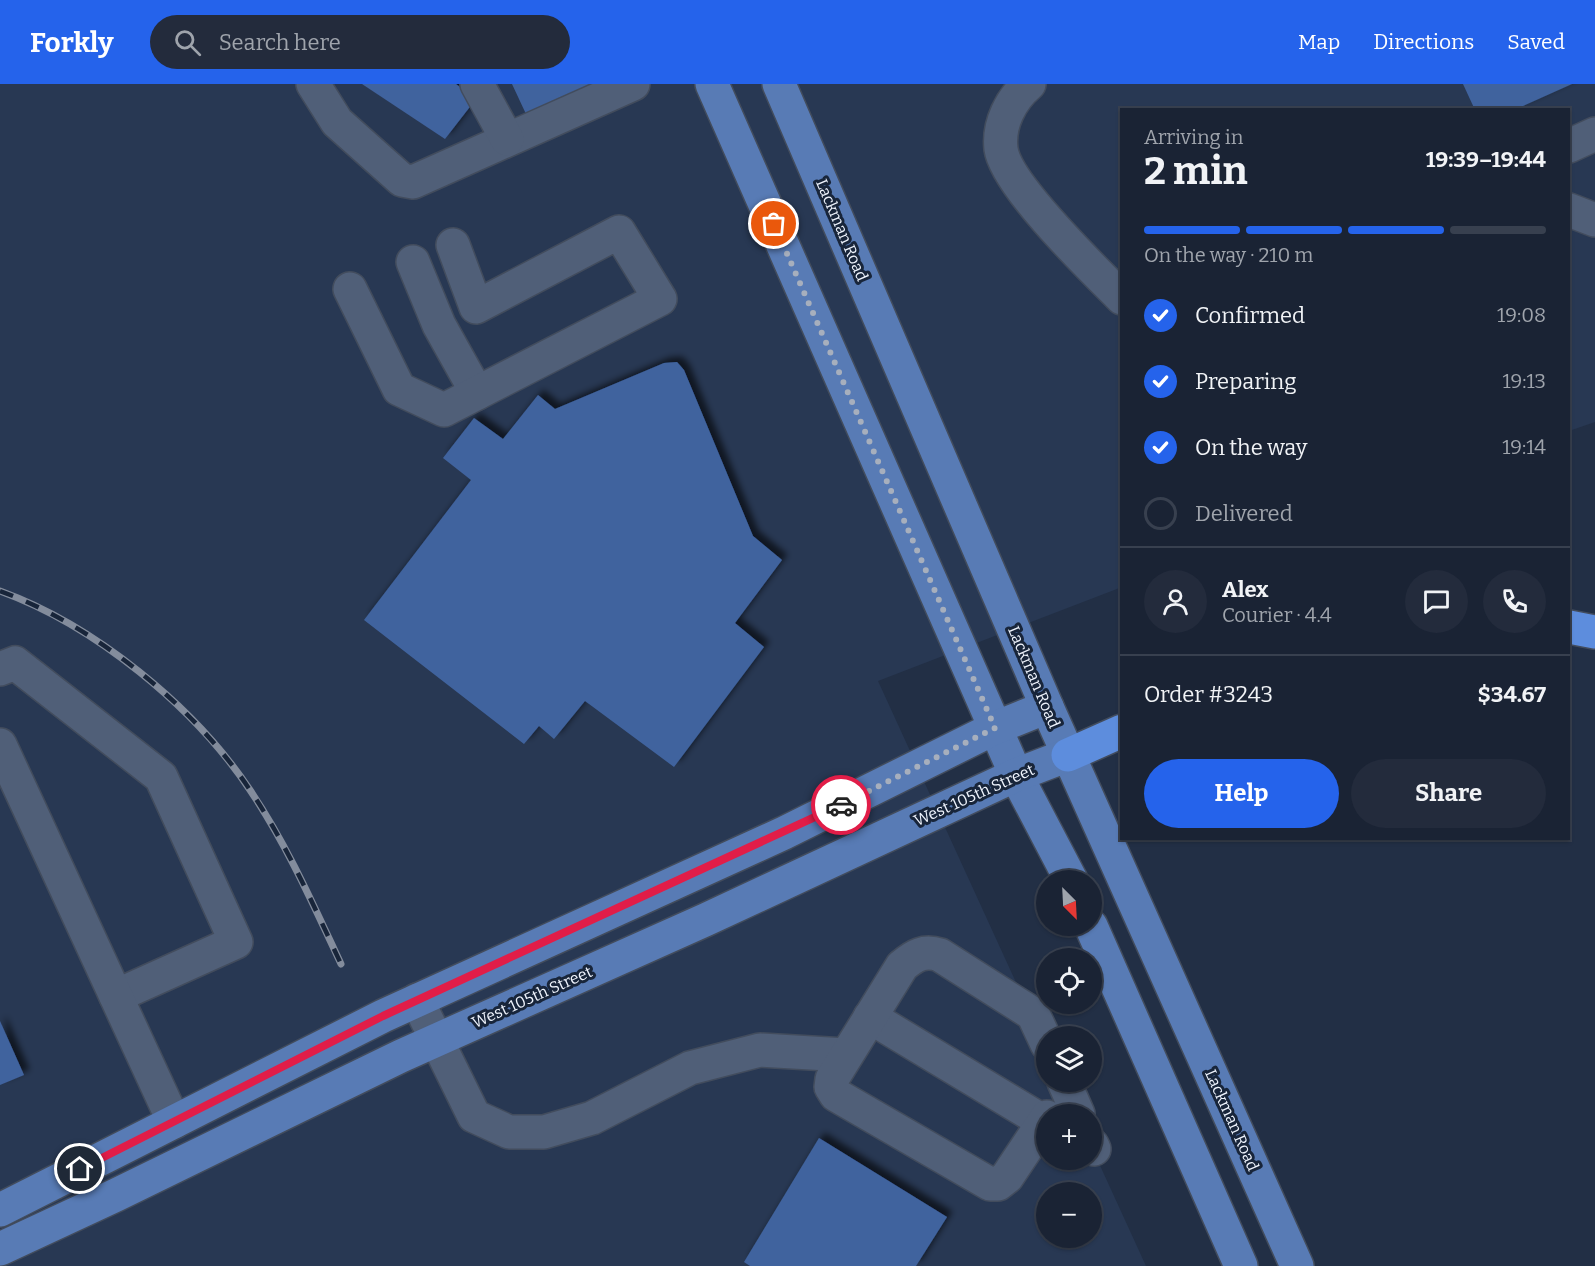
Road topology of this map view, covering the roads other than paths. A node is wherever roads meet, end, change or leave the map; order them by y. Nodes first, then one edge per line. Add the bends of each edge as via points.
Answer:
1 (313, 84) edge
2 (477, 84) edge
3 (633, 84) edge
4 (712, 84) edge
5 (779, 84) edge
6 (1029, 84) edge
7 (1595, 134) edge
8 (507, 139) junction
9 (1570, 146) edge
10 (1570, 210) edge
11 (1595, 220) edge
12 (453, 245) dead end
13 (413, 262) dead end
14 (350, 289) dead end
15 (1120, 296) edge
16 (476, 307) junction
17 (439, 325) junction
18 (477, 393) junction
19 (1570, 627) edge
20 (1595, 632) edge
21 (0, 669) edge
22 (1047, 707) junction
23 (995, 728) junction
24 (1120, 732) edge
25 (0, 745) edge
26 (1068, 754) junction
27 (1016, 775) junction
28 (1066, 870) edge
29 (1095, 936) edge
30 (116, 996) junction
31 (417, 1000) junction
32 (870, 1017) junction
33 (1039, 1026) edge
34 (437, 1040) junction
35 (846, 1055) junction
36 (1054, 1104) edge
37 (174, 1122) junction
38 (1036, 1137) edge
39 (0, 1210) edge
40 (0, 1249) edge
41 (1241, 1266) edge
42 (1296, 1266) edge

1 - 8 lane via 337,122 402,180 413,182
2 - 8 lane
3 - 8 lane
4 - 23 main road
5 - 22 main road, Lackman Road
6 - 15 lane via 1016,94 1003,124 1001,150 1016,182
7 - 9 lane
10 - 11 lane
12 - 16 lane
13 - 17 lane
14 - 18 lane via 399,389 444,410
16 - 17 lane
16 - 18 lane via 619,232 660,299
17 - 18 lane
19 - 20 highway
21 - 30 lane via 15,663 160,777 236,942
22 - 23 main road
22 - 26 main road, Lackman Road
23 - 27 main road
23 - 31 main road via 784,833
24 - 26 highway
25 - 30 lane
26 - 27 main road, West 105th Street
26 - 42 main road, Lackman Road
27 - 28 main road
27 - 34 main road, West 105th Street
29 - 41 main road
30 - 37 lane
31 - 34 lane
31 - 37 main road
32 - 33 lane via 902,966 929,951 1033,1014
32 - 35 lane
32 - 36 lane
34 - 35 lane via 474,1116 509,1132 544,1132 592,1118 690,1068 760,1050
34 - 40 main road, West 105th Street
35 - 38 lane via 832,1079 836,1095 990,1184 998,1184 1007,1177
37 - 39 main road

